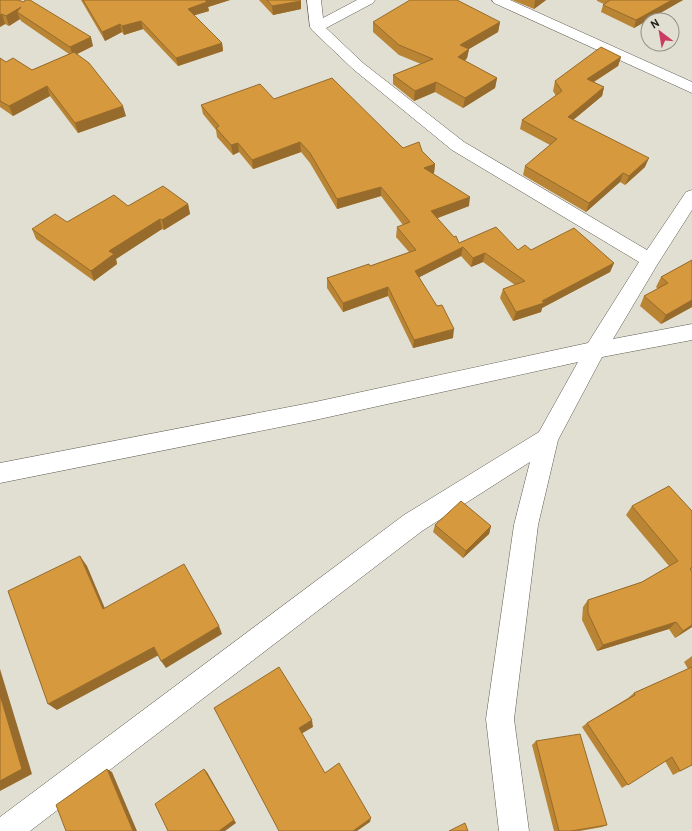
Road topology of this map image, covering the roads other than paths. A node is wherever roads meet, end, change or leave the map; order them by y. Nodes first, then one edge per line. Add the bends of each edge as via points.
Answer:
1 (314, 0) edge
2 (368, 0) edge
3 (499, 0) edge
4 (317, 27) junction
5 (692, 88) edge
6 (692, 196) edge
7 (650, 260) junction
8 (692, 332) edge
9 (595, 350) junction
10 (547, 439) junction
11 (0, 473) edge
12 (6, 831) edge
13 (514, 831) edge

1 - 4 street
2 - 4 street
3 - 5 street
4 - 7 street via 358,66 458,146
6 - 7 street
7 - 9 street
8 - 9 street
9 - 10 street
9 - 11 street via 308,413
10 - 12 street via 413,523
10 - 13 street via 526,525 500,719

